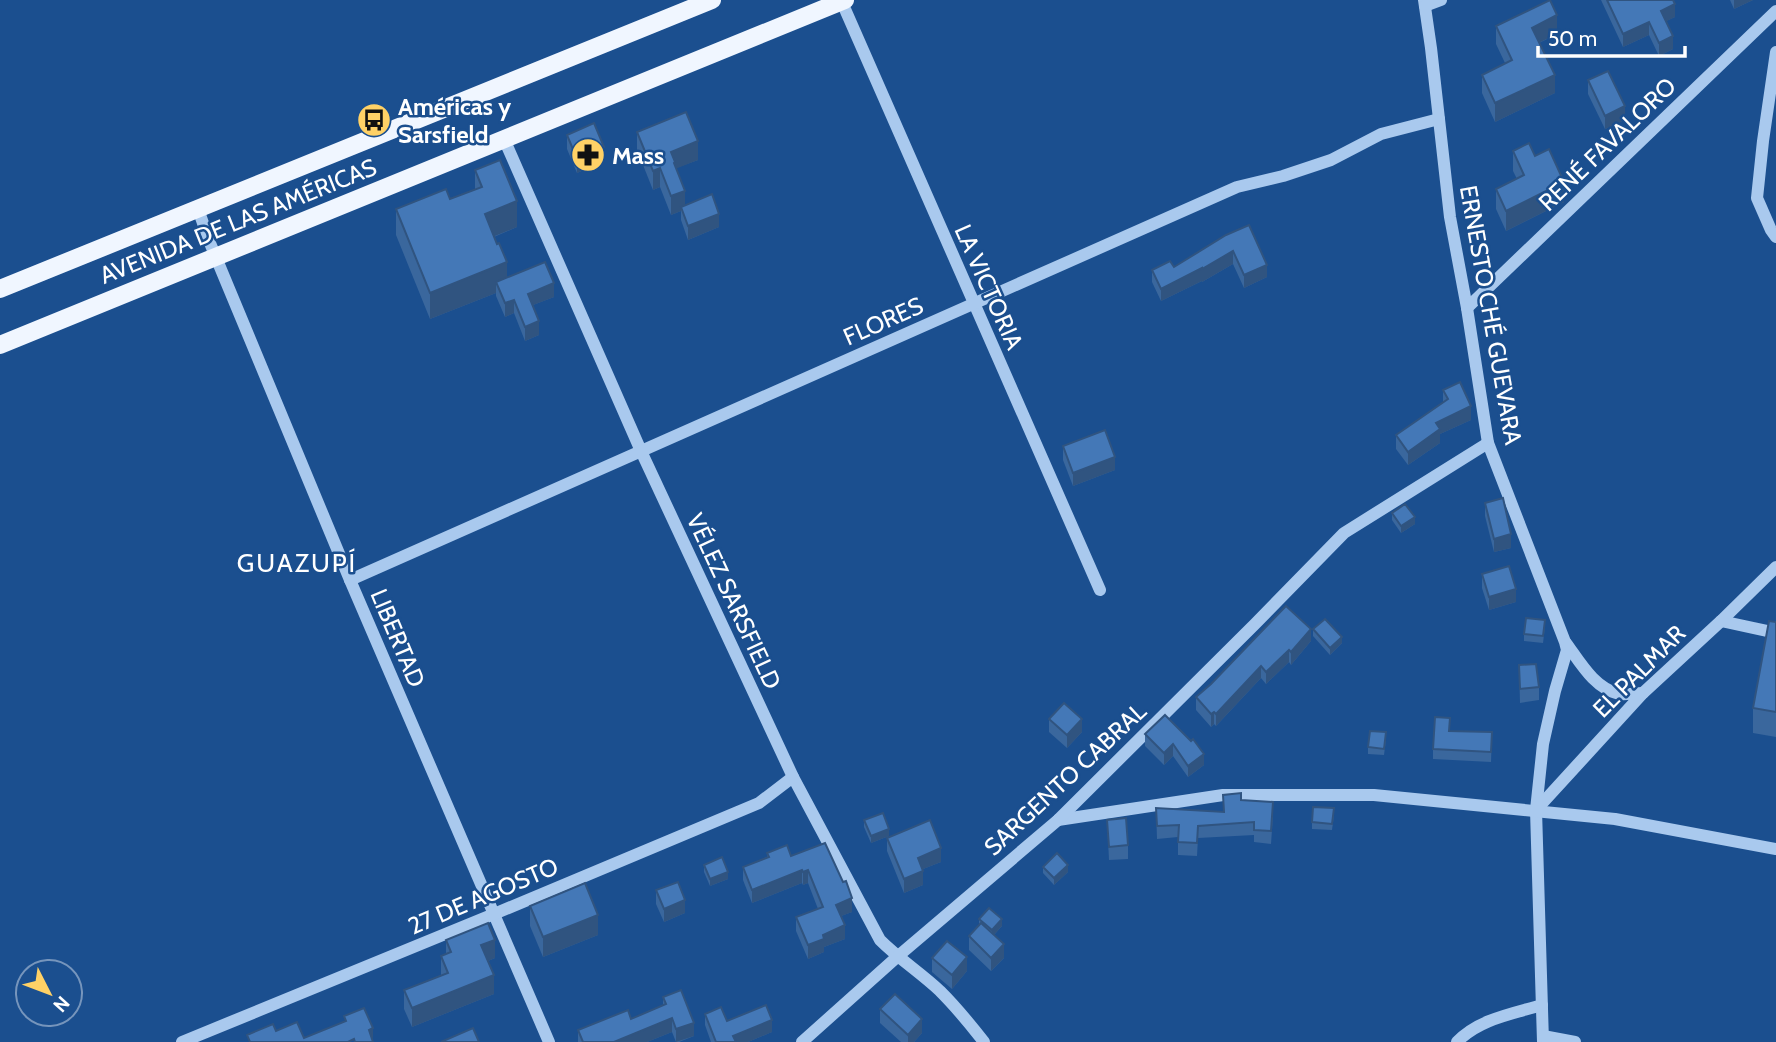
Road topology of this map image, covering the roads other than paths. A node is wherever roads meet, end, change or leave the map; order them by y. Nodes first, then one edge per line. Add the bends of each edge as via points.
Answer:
1 (712, 0) edge
2 (842, 0) edge
3 (1441, 0) edge
4 (1424, 3) edge
5 (1776, 11) edge
6 (1776, 52) edge
7 (1439, 118) junction
8 (504, 139) junction
9 (198, 209) junction
10 (1776, 237) edge
11 (216, 257) junction
12 (0, 289) edge
13 (974, 304) junction
14 (1467, 308) junction
15 (0, 345) edge
16 (1488, 443) junction
17 (641, 451) junction
18 (1776, 567) edge
19 (350, 580) junction
20 (1100, 590) dead end
21 (1721, 621) junction
22 (1776, 633) edge
23 (1565, 642) junction
24 (1643, 693) junction
25 (793, 777) junction
26 (1536, 810) junction
27 (1058, 820) junction
28 (1776, 849) edge
29 (494, 914) junction
30 (897, 957) junction
31 (1542, 1005) junction
32 (1543, 1039) edge
33 (183, 1042) edge
34 (550, 1042) edge
35 (802, 1042) edge
36 (984, 1042) edge
37 (1457, 1042) edge
38 (1575, 1042) edge

1 - 9 main road, AVENIDA DE LAS AMÉRICAS
2 - 8 main road, AVENIDA DE LAS AMÉRICAS
2 - 13 street, LA VICTORIA
3 - 4 street
4 - 7 street, ERNESTO CHÉ GUEVARA
5 - 14 street, RENÉ FAVALORO
6 - 10 street via 1757,198
7 - 13 street, FLORES via 1381,134 1331,160 1237,187
7 - 14 street, ERNESTO CHÉ GUEVARA via 1450,217
8 - 11 main road, AVENIDA DE LAS AMÉRICAS
8 - 17 street, VÉLEZ SARSFIELD
9 - 11 street, LIBERTAD
9 - 12 main road, AVENIDA DE LAS AMÉRICAS
11 - 15 main road, AVENIDA DE LAS AMÉRICAS
11 - 19 street, LIBERTAD
13 - 17 street, FLORES
13 - 20 street, LA VICTORIA
14 - 16 street, ERNESTO CHÉ GUEVARA
16 - 23 street, ERNESTO CHÉ GUEVARA
16 - 27 street, SARGENTO CABRAL via 1343,533
17 - 19 street, FLORES
17 - 25 street, VÉLEZ SARSFIELD
18 - 21 street, EL PALMAR
19 - 29 street, LIBERTAD
21 - 22 street
21 - 24 street, EL PALMAR
23 - 24 street via 1604,687 1620,694
23 - 26 street via 1567,650 1543,744
24 - 26 street, EL PALMAR
25 - 29 street, 27 DE AGOSTO via 759,803
25 - 30 street, VÉLEZ SARSFIELD via 880,940
26 - 27 street via 1374,795 1223,795
26 - 28 street via 1615,819
26 - 31 street
27 - 30 street, SARGENTO CABRAL
29 - 33 street, 27 DE AGOSTO
29 - 34 street, LIBERTAD
30 - 35 street, SARGENTO CABRAL
30 - 36 street, VÉLEZ SARSFIELD via 939,990
31 - 32 street
31 - 37 street via 1483,1022
32 - 38 street

